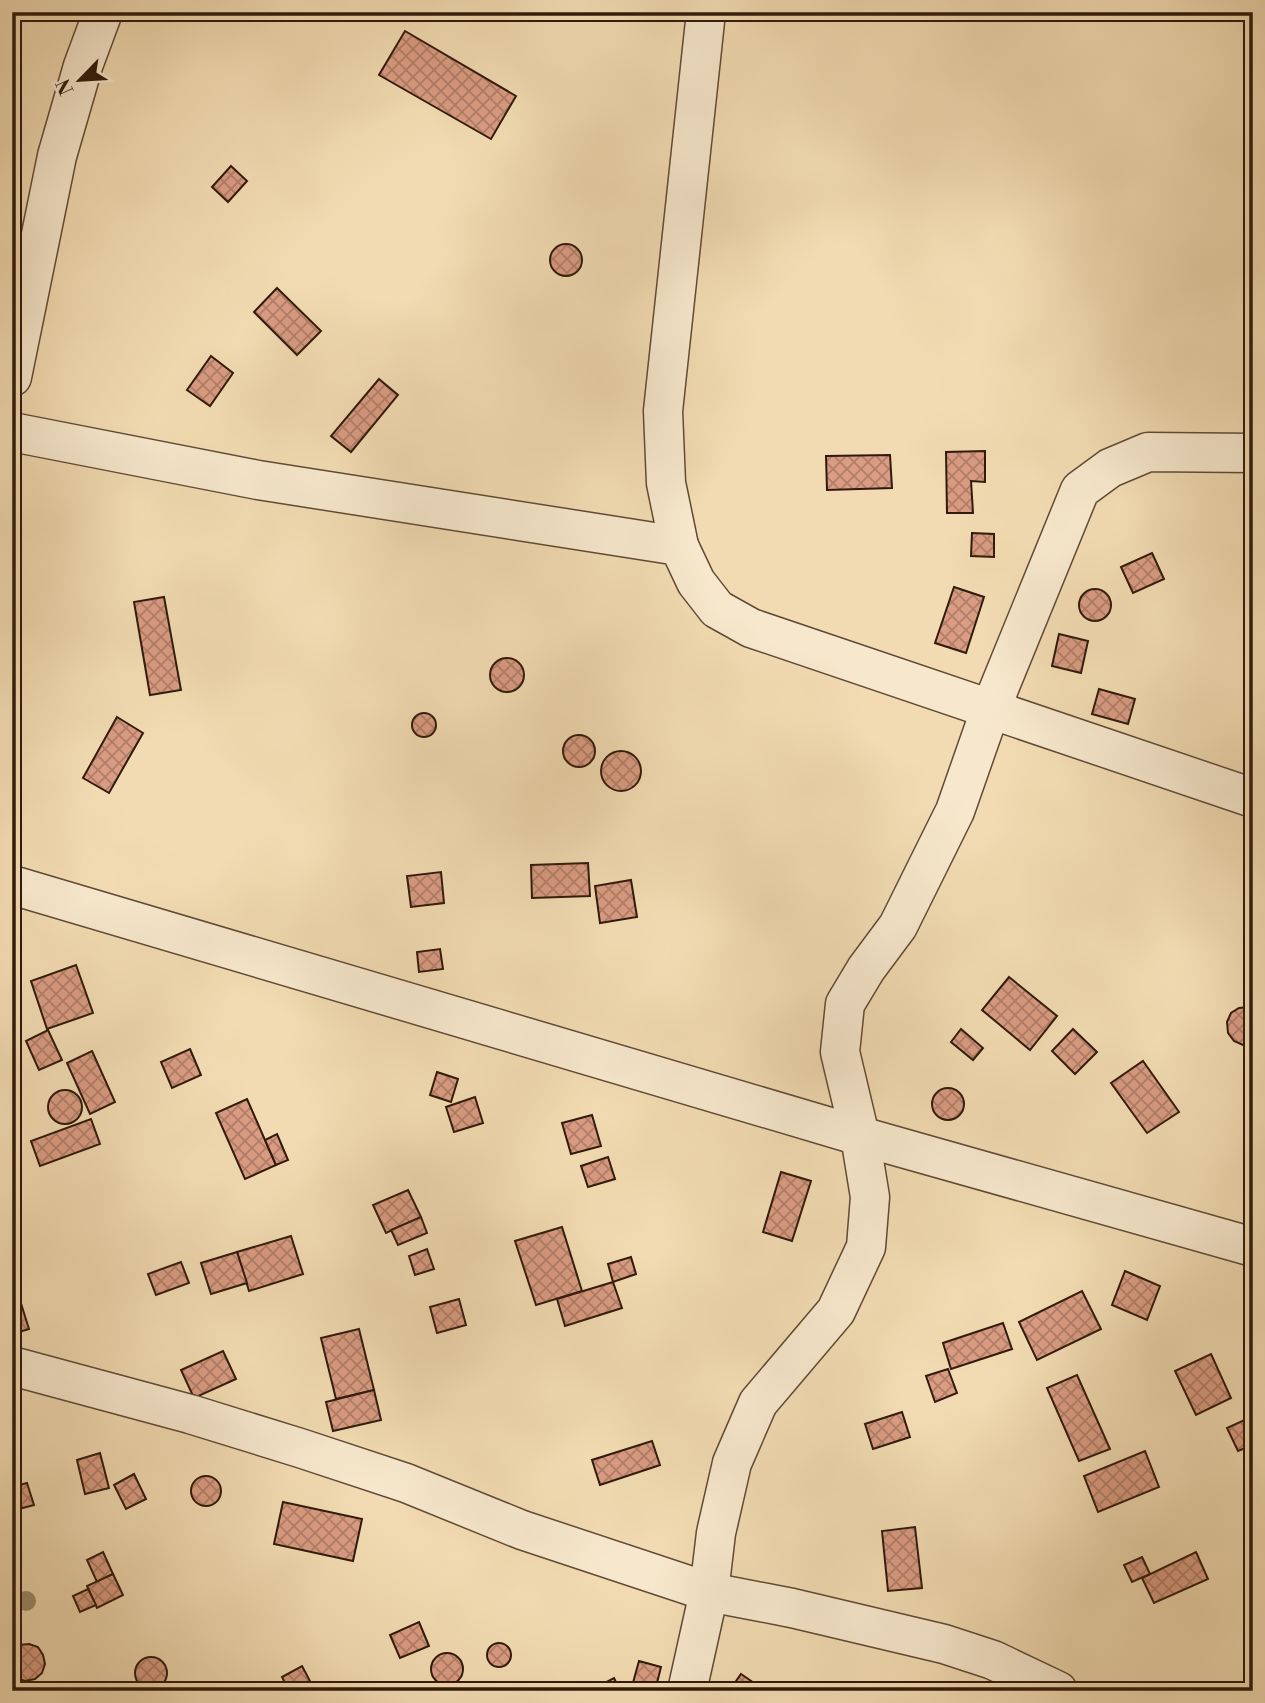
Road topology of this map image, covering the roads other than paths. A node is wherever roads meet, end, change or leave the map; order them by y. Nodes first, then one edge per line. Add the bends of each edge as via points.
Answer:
1 (103, 12) edge
2 (706, 12) edge
3 (12, 377) edge
4 (12, 432) edge
5 (1253, 453) edge
6 (678, 546) junction
7 (991, 708) junction
8 (1253, 798) edge
9 (12, 886) edge
10 (860, 1136) junction
11 (1253, 1247) edge
12 (12, 1366) edge
13 (709, 1592) junction
14 (687, 1691) edge
15 (1058, 1691) edge

1 - 3 street via 57,156
2 - 6 street via 663,411 666,483
4 - 6 street via 258,480
5 - 7 street via 1148,452 1110,468 1080,490
6 - 7 street via 696,582 717,609 751,628
7 - 8 street
7 - 10 street via 955,811 898,926 845,1004 840,1052
9 - 10 street
10 - 11 street
10 - 13 street via 870,1197 866,1247 836,1311 758,1402 732,1463
12 - 13 street via 288,1444 406,1483 522,1530
13 - 14 street
13 - 15 street via 944,1644 993,1660

